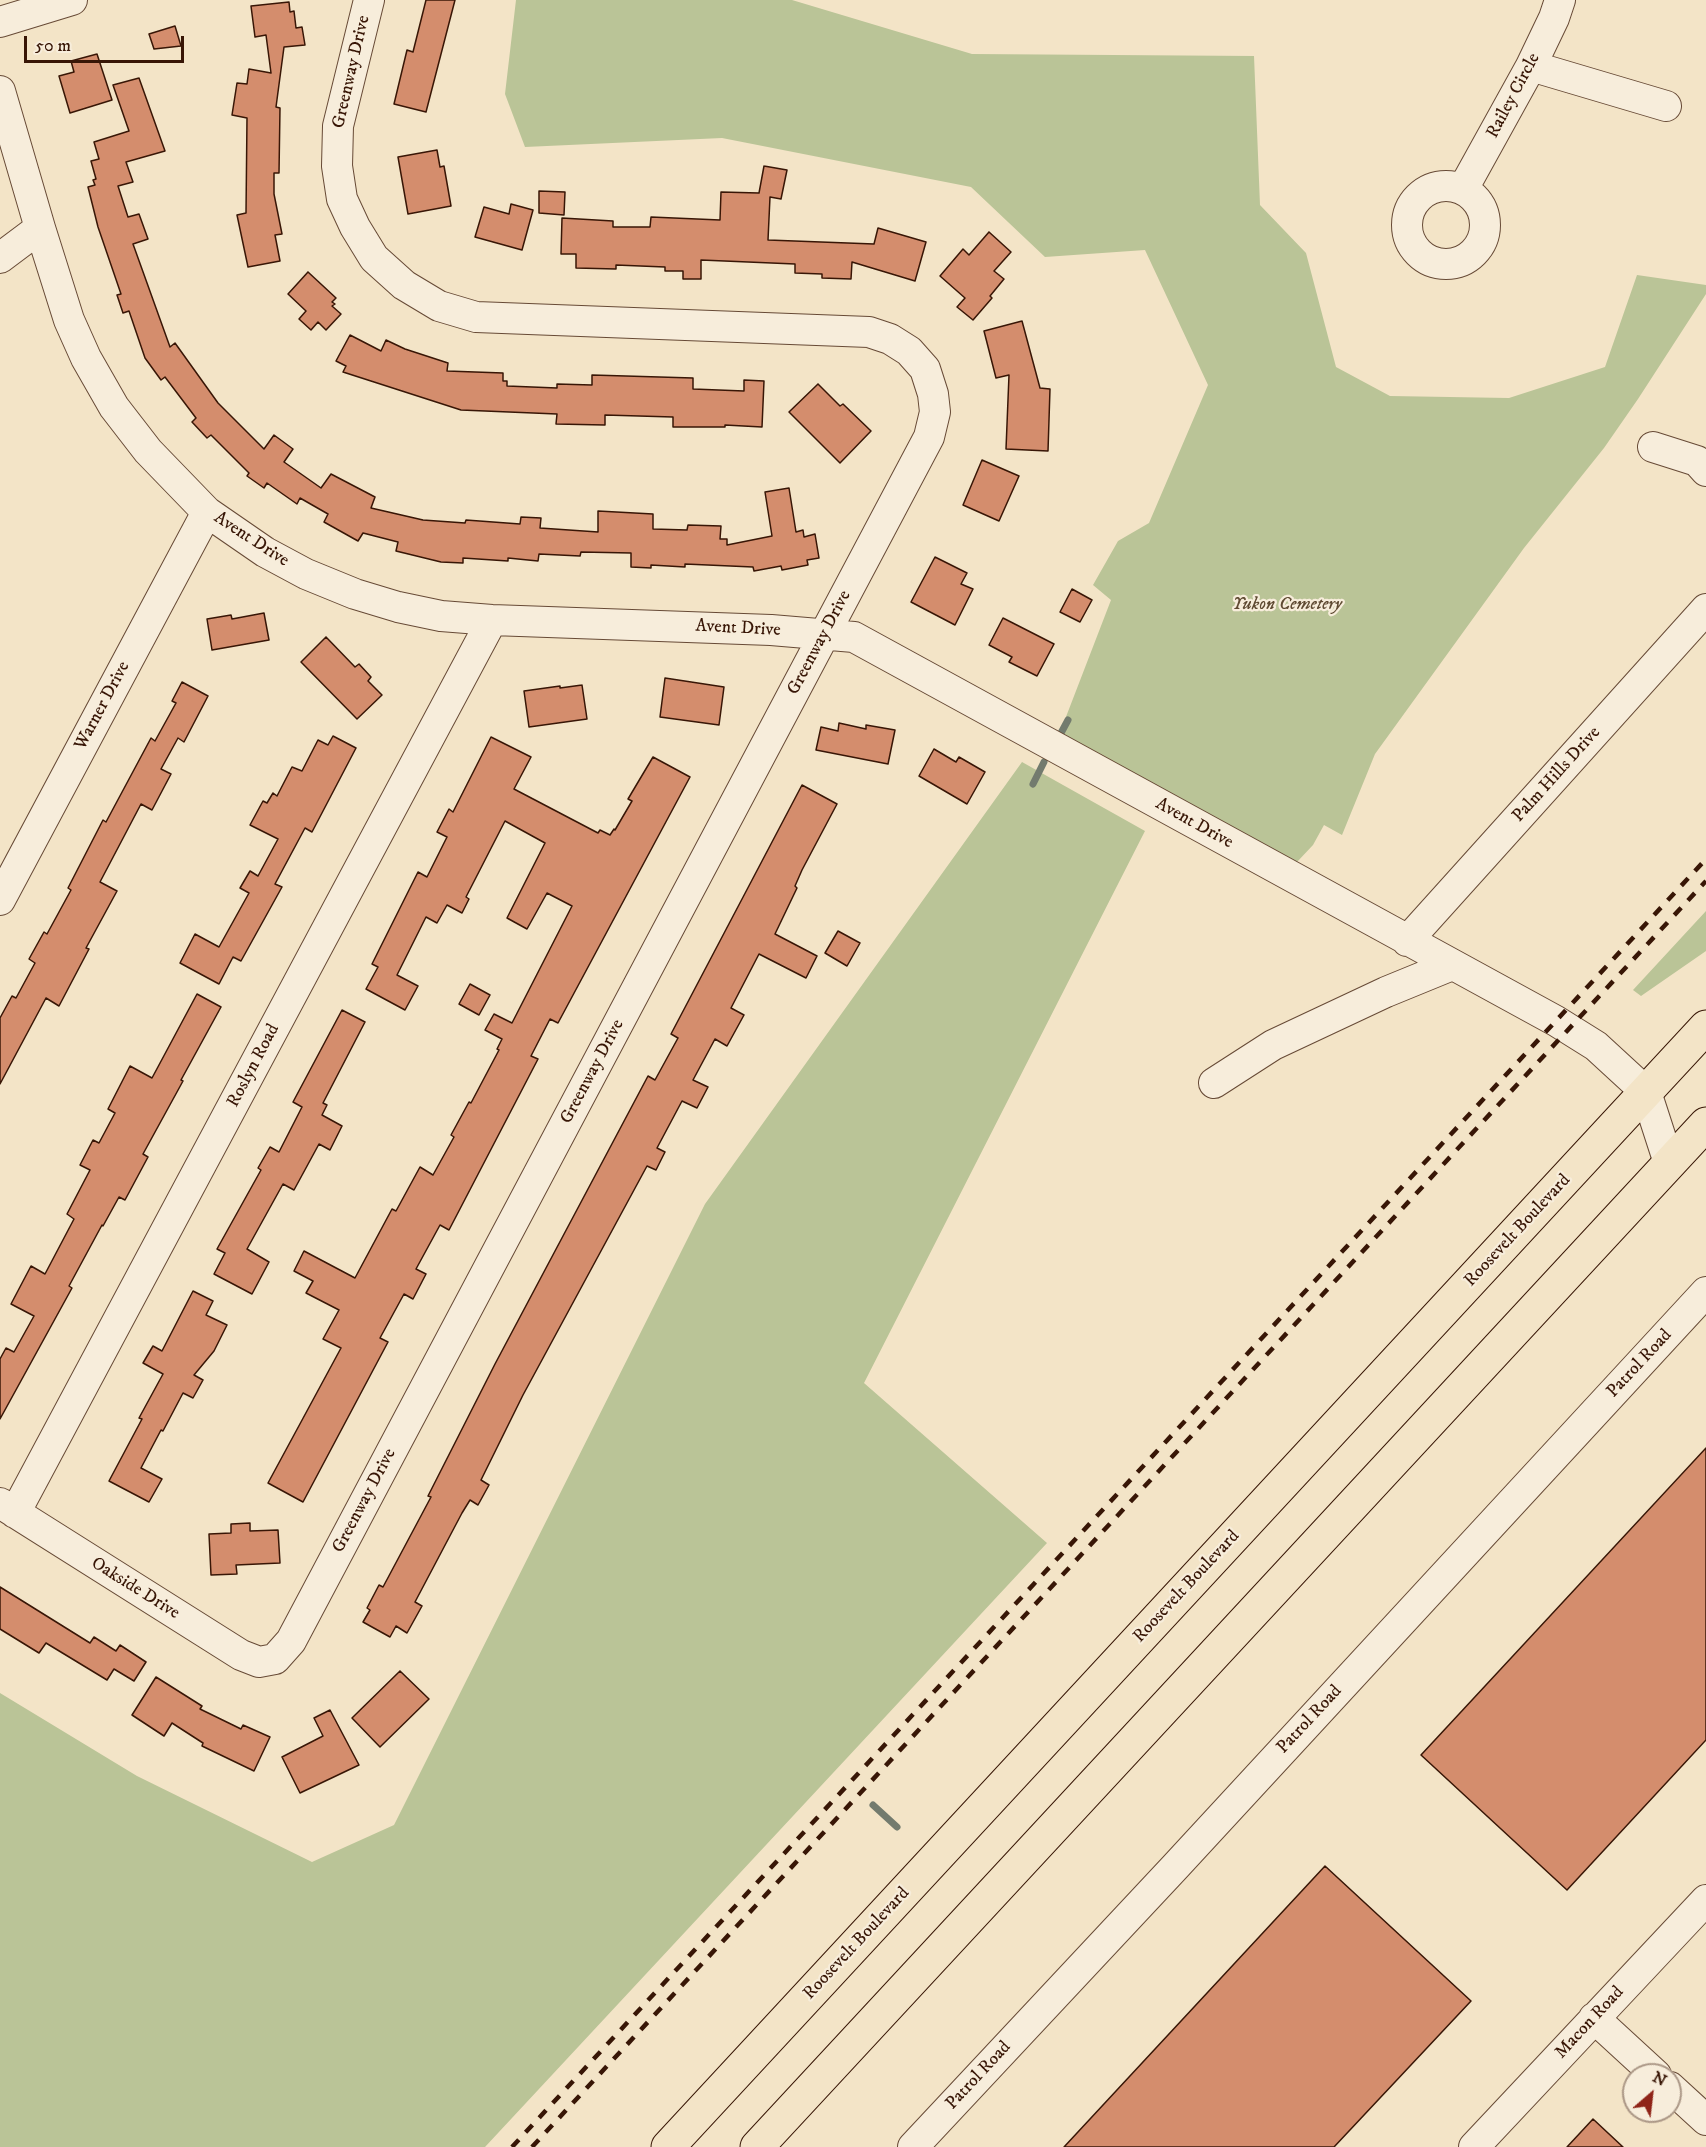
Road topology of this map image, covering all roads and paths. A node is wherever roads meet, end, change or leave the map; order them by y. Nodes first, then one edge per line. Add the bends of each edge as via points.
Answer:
1 (72, 0) edge
2 (369, 0) edge
3 (1560, 0) edge
4 (0, 22) edge
5 (1531, 66) junction
6 (0, 91) edge
7 (1666, 106) dead end
8 (1463, 189) dead end
9 (39, 228) junction
10 (0, 258) edge
11 (1653, 447) dead end
12 (1706, 471) edge
13 (207, 512) junction
14 (1706, 609) edge
15 (492, 620) junction
16 (825, 634) junction
17 (0, 900) edge
18 (1407, 941) junction
19 (1452, 965) junction
20 (1706, 1027) edge
21 (1214, 1083) dead end
22 (1646, 1092) junction
23 (1706, 1124) edge
24 (1669, 1163) junction
25 (1706, 1292) edge
26 (8, 1508) edge
27 (275, 1659) joint
28 (1706, 1900) edge
29 (1594, 2018) junction
30 (1643, 2063) edge
31 (1682, 2098) edge
32 (1706, 2120) edge
33 (668, 2147) edge
34 (757, 2147) edge
35 (913, 2147) edge
36 (1474, 2147) edge

1 - 4 street
2 - 16 street, Greenway Drive via 338,126 337,166 342,199 355,228 374,258 404,285 439,306 476,317 869,332 909,351 925,369 935,412 929,437
3 - 5 street, Railey Circle
5 - 7 street
5 - 8 street, Railey Circle
6 - 9 street, Avent Drive
9 - 10 street
9 - 13 street, Avent Drive via 69,320 114,408 148,451
11 - 12 street via 1697,461
13 - 15 street, Avent Drive via 266,552 355,594 441,616
13 - 17 street, Warner Drive
14 - 18 street, Palm Hills Drive
15 - 16 street, Avent Drive
15 - 26 street, Roslyn Road
16 - 18 street, Avent Drive via 854,637
16 - 27 street, Greenway Drive via 291,1641
18 - 19 street, Avent Drive
19 - 21 street via 1274,1045
19 - 22 street, Avent Drive via 1596,1046
20 - 22 highway, Roosevelt Boulevard
22 - 24 street, Avent Drive
22 - 33 highway, Roosevelt Boulevard
23 - 24 highway
24 - 34 highway
25 - 35 street, Patrol Road
26 - 27 street, Oakside Drive via 241,1655 259,1662
28 - 29 street, Macon Road
29 - 30 street
29 - 36 street, Macon Road
31 - 32 street

